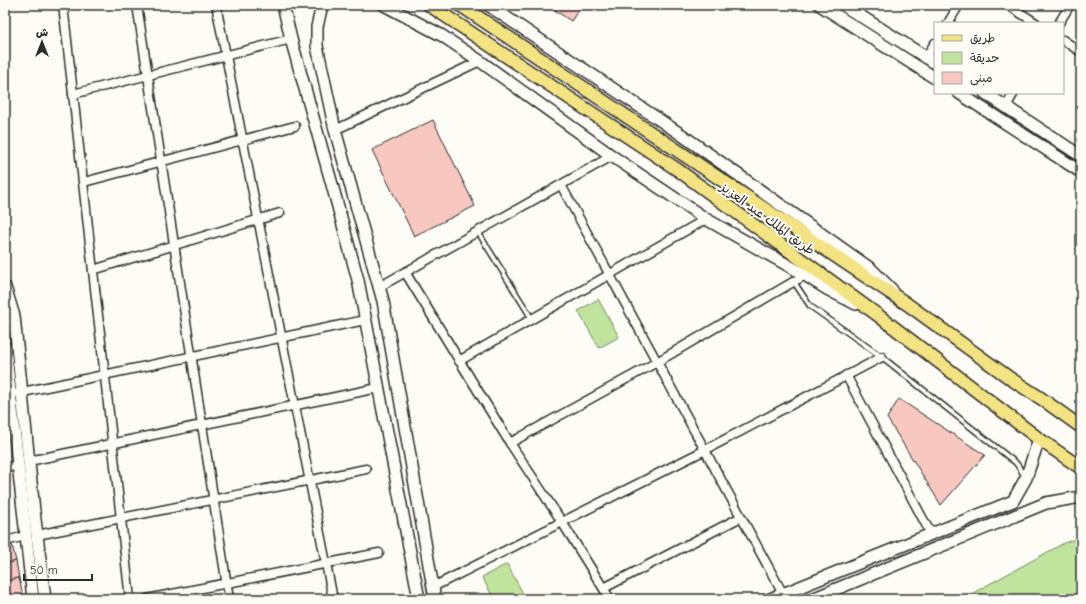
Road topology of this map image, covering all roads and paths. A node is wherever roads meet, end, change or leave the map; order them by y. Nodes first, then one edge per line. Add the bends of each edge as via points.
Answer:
1 (63, 5) edge
2 (137, 5) edge
3 (216, 5) edge
4 (283, 5) edge
5 (322, 5) edge
6 (384, 5) edge
7 (429, 5) edge
8 (460, 5) edge
9 (488, 5) edge
10 (820, 5) edge
11 (842, 5) edge
12 (960, 5) edge
13 (1008, 5) edge
14 (1070, 5) edge
15 (949, 22) edge
16 (1034, 22) edge
17 (1060, 22) edge
18 (291, 39) junction
19 (1064, 41) edge
20 (934, 47) edge
21 (1081, 52) edge
22 (226, 55) junction
23 (931, 60) edge
24 (480, 61) junction
25 (148, 75) junction
26 (934, 77) edge
27 (73, 94) junction
28 (961, 94) edge
29 (987, 94) edge
30 (1013, 94) edge
31 (1006, 106) junction
32 (295, 126) dead end
33 (335, 130) junction
34 (242, 140) junction
35 (612, 156) junction
36 (1081, 156) edge
37 (162, 162) junction
38 (1081, 172) edge
39 (84, 182) junction
40 (561, 185) junction
41 (280, 213) dead end
42 (258, 219) junction
43 (706, 219) junction
44 (478, 232) junction
45 (174, 245) junction
46 (93, 270) junction
47 (405, 272) junction
48 (610, 274) junction
49 (806, 275) junction
50 (794, 282) junction
51 (5, 287) edge
52 (379, 288) junction
53 (907, 304) junction
54 (880, 316) junction
55 (532, 319) junction
56 (366, 320) junction
57 (282, 338) junction
58 (5, 347) edge
59 (192, 357) junction
60 (882, 357) junction
61 (459, 361) junction
62 (657, 362) junction
63 (105, 375) junction
64 (846, 375) junction
65 (378, 388) junction
66 (21, 392) junction
67 (7, 395) edge
68 (295, 405) junction
69 (202, 425) junction
70 (1080, 425) edge
71 (1039, 439) junction
72 (113, 443) junction
73 (510, 443) junction
74 (705, 450) junction
75 (28, 461) junction
76 (18, 465) junction
77 (5, 468) edge
78 (1081, 468) edge
79 (366, 469) dead end
80 (1026, 478) junction
81 (310, 480) junction
82 (1081, 497) edge
83 (214, 499) junction
84 (741, 517) junction
85 (121, 518) junction
86 (562, 522) junction
87 (931, 534) junction
88 (31, 536) junction
89 (5, 541) edge
90 (379, 553) dead end
91 (326, 563) junction
92 (226, 583) junction
93 (433, 587) junction
94 (604, 588) junction
95 (783, 594) junction
96 (33, 599) edge
97 (45, 599) edge
98 (130, 599) edge
99 (147, 599) edge
100 (229, 599) edge
101 (333, 599) edge
102 (419, 599) edge
103 (435, 599) edge
104 (610, 599) edge
105 (770, 599) edge
106 (812, 599) edge

1 - 27 street
2 - 25 street
3 - 22 street
4 - 18 street
5 - 33 street via 317,27 317,46
6 - 24 street via 441,35
7 - 54 main road, طريق الملك عبد العزيز via 678,170
8 - 53 main road
9 - 53 street via 682,135 871,269
10 - 26 street
11 - 23 street
12 - 15 street
13 - 16 street
14 - 17 street
18 - 22 street
18 - 56 street via 354,265
19 - 21 street
20 - 23 street
22 - 25 street
22 - 34 street
24 - 33 street
24 - 35 street
25 - 27 street
25 - 37 street
27 - 39 street
28 - 38 street
29 - 31 street
30 - 31 street
31 - 36 street
32 - 34 street
33 - 52 street
34 - 37 street
34 - 42 street
35 - 40 street
35 - 43 street
37 - 39 street
37 - 45 street
39 - 46 street
40 - 44 street
40 - 48 street
41 - 42 street
42 - 45 street
42 - 57 street
43 - 48 street
43 - 49 street
44 - 47 street
44 - 55 lane
45 - 46 street
45 - 59 street
46 - 63 street
47 - 52 street
47 - 61 street
48 - 55 street
48 - 62 street
49 - 50 street
49 - 54 street via 827,289
50 - 60 lane via 810,306
50 - 62 street
51 - 66 street via 14,316
52 - 93 street
53 - 70 main road
54 - 71 main road, طريق الملك عبد العزيز
55 - 61 street
56 - 57 street
56 - 65 street
57 - 59 street
57 - 68 street
58 - 67 street
59 - 63 street
59 - 69 street
60 - 64 street
60 - 80 lane via 1016,463
61 - 73 street
62 - 73 street
62 - 74 street
63 - 66 street
63 - 72 street
64 - 74 street
64 - 87 street
65 - 68 street
65 - 102 street
66 - 67 street
66 - 75 street
67 - 76 street
68 - 69 street
68 - 81 street
69 - 72 street
69 - 83 street
71 - 78 main road, طريق الملك عبد العزيز
71 - 80 street
72 - 75 street
72 - 85 street
73 - 86 street
74 - 84 street
74 - 86 street
75 - 88 street
76 - 77 street
76 - 88 street
79 - 81 street
80 - 87 street via 1013,501
81 - 83 street
81 - 91 street
82 - 106 street via 1046,503
83 - 85 street
83 - 92 street
84 - 94 street
84 - 95 street
85 - 88 street
85 - 98 street
86 - 93 street
86 - 94 street
87 - 95 street
88 - 89 street
88 - 96 street
88 - 97 street
90 - 91 street
91 - 92 street
91 - 101 street
92 - 99 street
92 - 100 street
93 - 103 street
94 - 104 street
95 - 105 street

